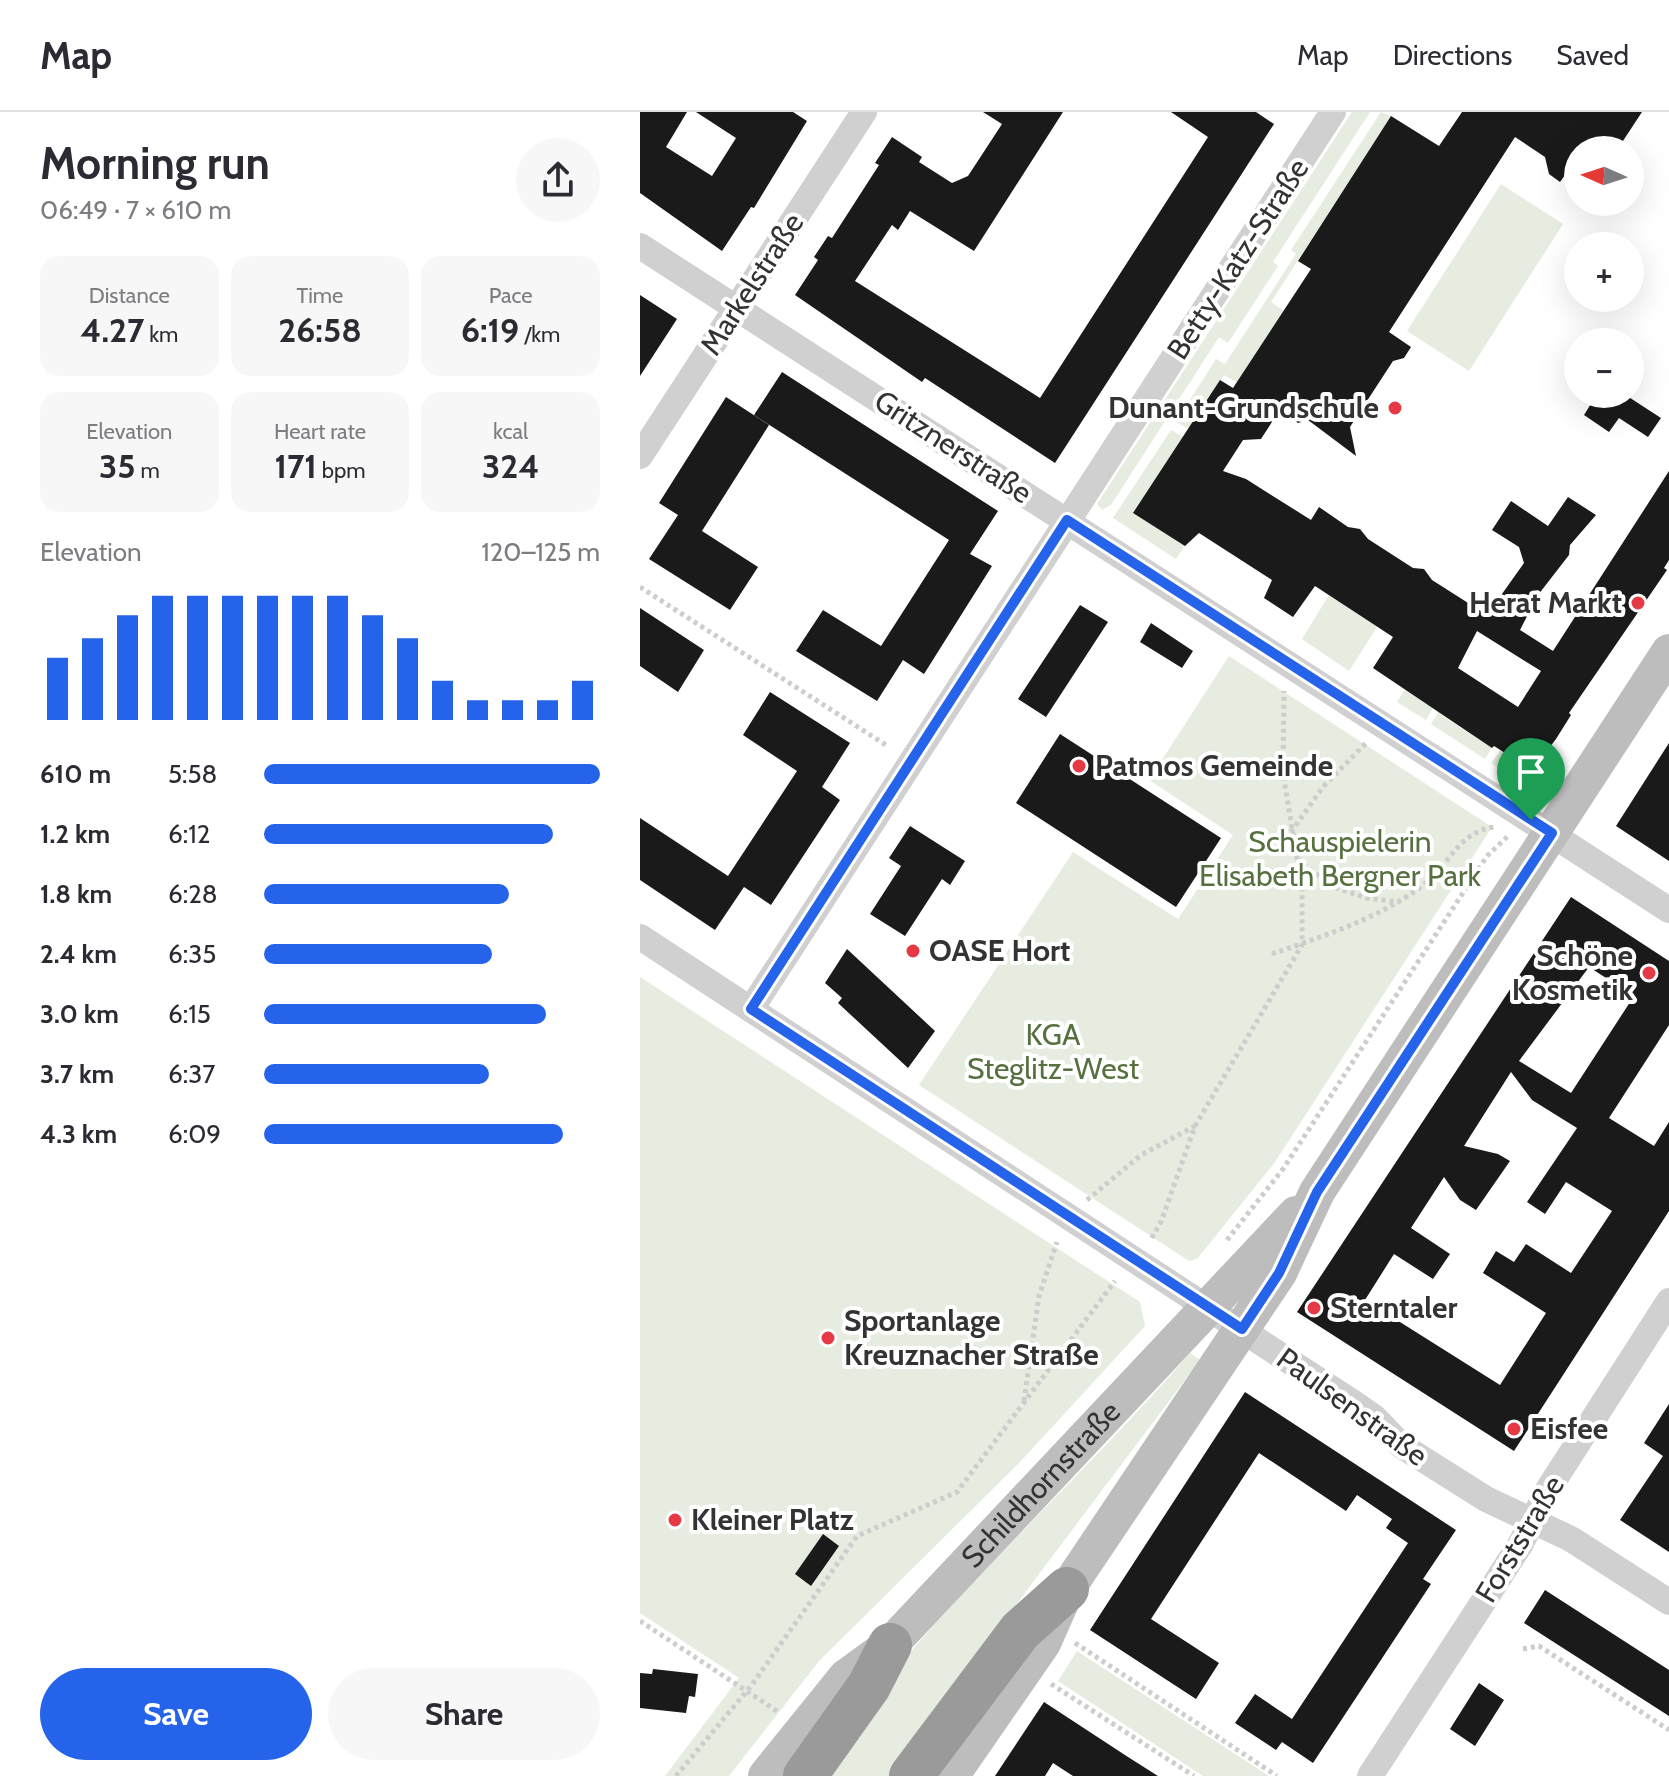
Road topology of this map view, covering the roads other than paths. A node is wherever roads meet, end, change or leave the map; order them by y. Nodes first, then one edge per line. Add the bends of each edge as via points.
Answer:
1 (864, 112) edge
2 (1333, 112) edge
3 (640, 246) edge
4 (736, 308) junction
5 (640, 456) edge
6 (1067, 520) junction
7 (1669, 652) edge
8 (1552, 833) junction
9 (1669, 910) edge
10 (640, 937) edge
11 (751, 1009) junction
12 (1317, 1192) junction
13 (1669, 1301) edge
14 (1206, 1306) junction
15 (1242, 1329) junction
16 (1530, 1520) junction
17 (1067, 1589) junction
18 (1669, 1602) edge
19 (890, 1645) junction
20 (766, 1776) edge
21 (805, 1776) edge
22 (911, 1776) edge
23 (951, 1776) edge
24 (1370, 1776) edge

1 - 4 street, Markelstraße
2 - 6 street, Betty-Katz-Straße
3 - 4 street, Gritznerstraße
4 - 5 street, Markelstraße
4 - 6 street, Gritznerstraße
6 - 8 street, Gritznerstraße
6 - 11 street, Betty-Katz-Straße
7 - 8 main road, Schildhornstraße
8 - 9 street, Gritznerstraße
8 - 12 main road, Schildhornstraße
10 - 11 street, Paulsenstraße
11 - 14 street, Paulsenstraße
12 - 14 main road, Schildhornstraße
12 - 15 main road, Schildhornstraße via 1279,1273
13 - 16 street, Forststraße
14 - 15 street, Paulsenstraße
14 - 19 main road, Schildhornstraße
15 - 16 street, Paulsenstraße via 1375,1418 1402,1446
15 - 17 main road, Schildhornstraße
16 - 18 street, Paulsenstraße via 1571,1539
16 - 24 street, Forststraße via 1520,1545
17 - 22 highway via 1020,1631
17 - 23 main road, Schildhornstraße via 1043,1643
19 - 20 main road, Schildhornstraße via 846,1677
19 - 21 highway via 869,1686

